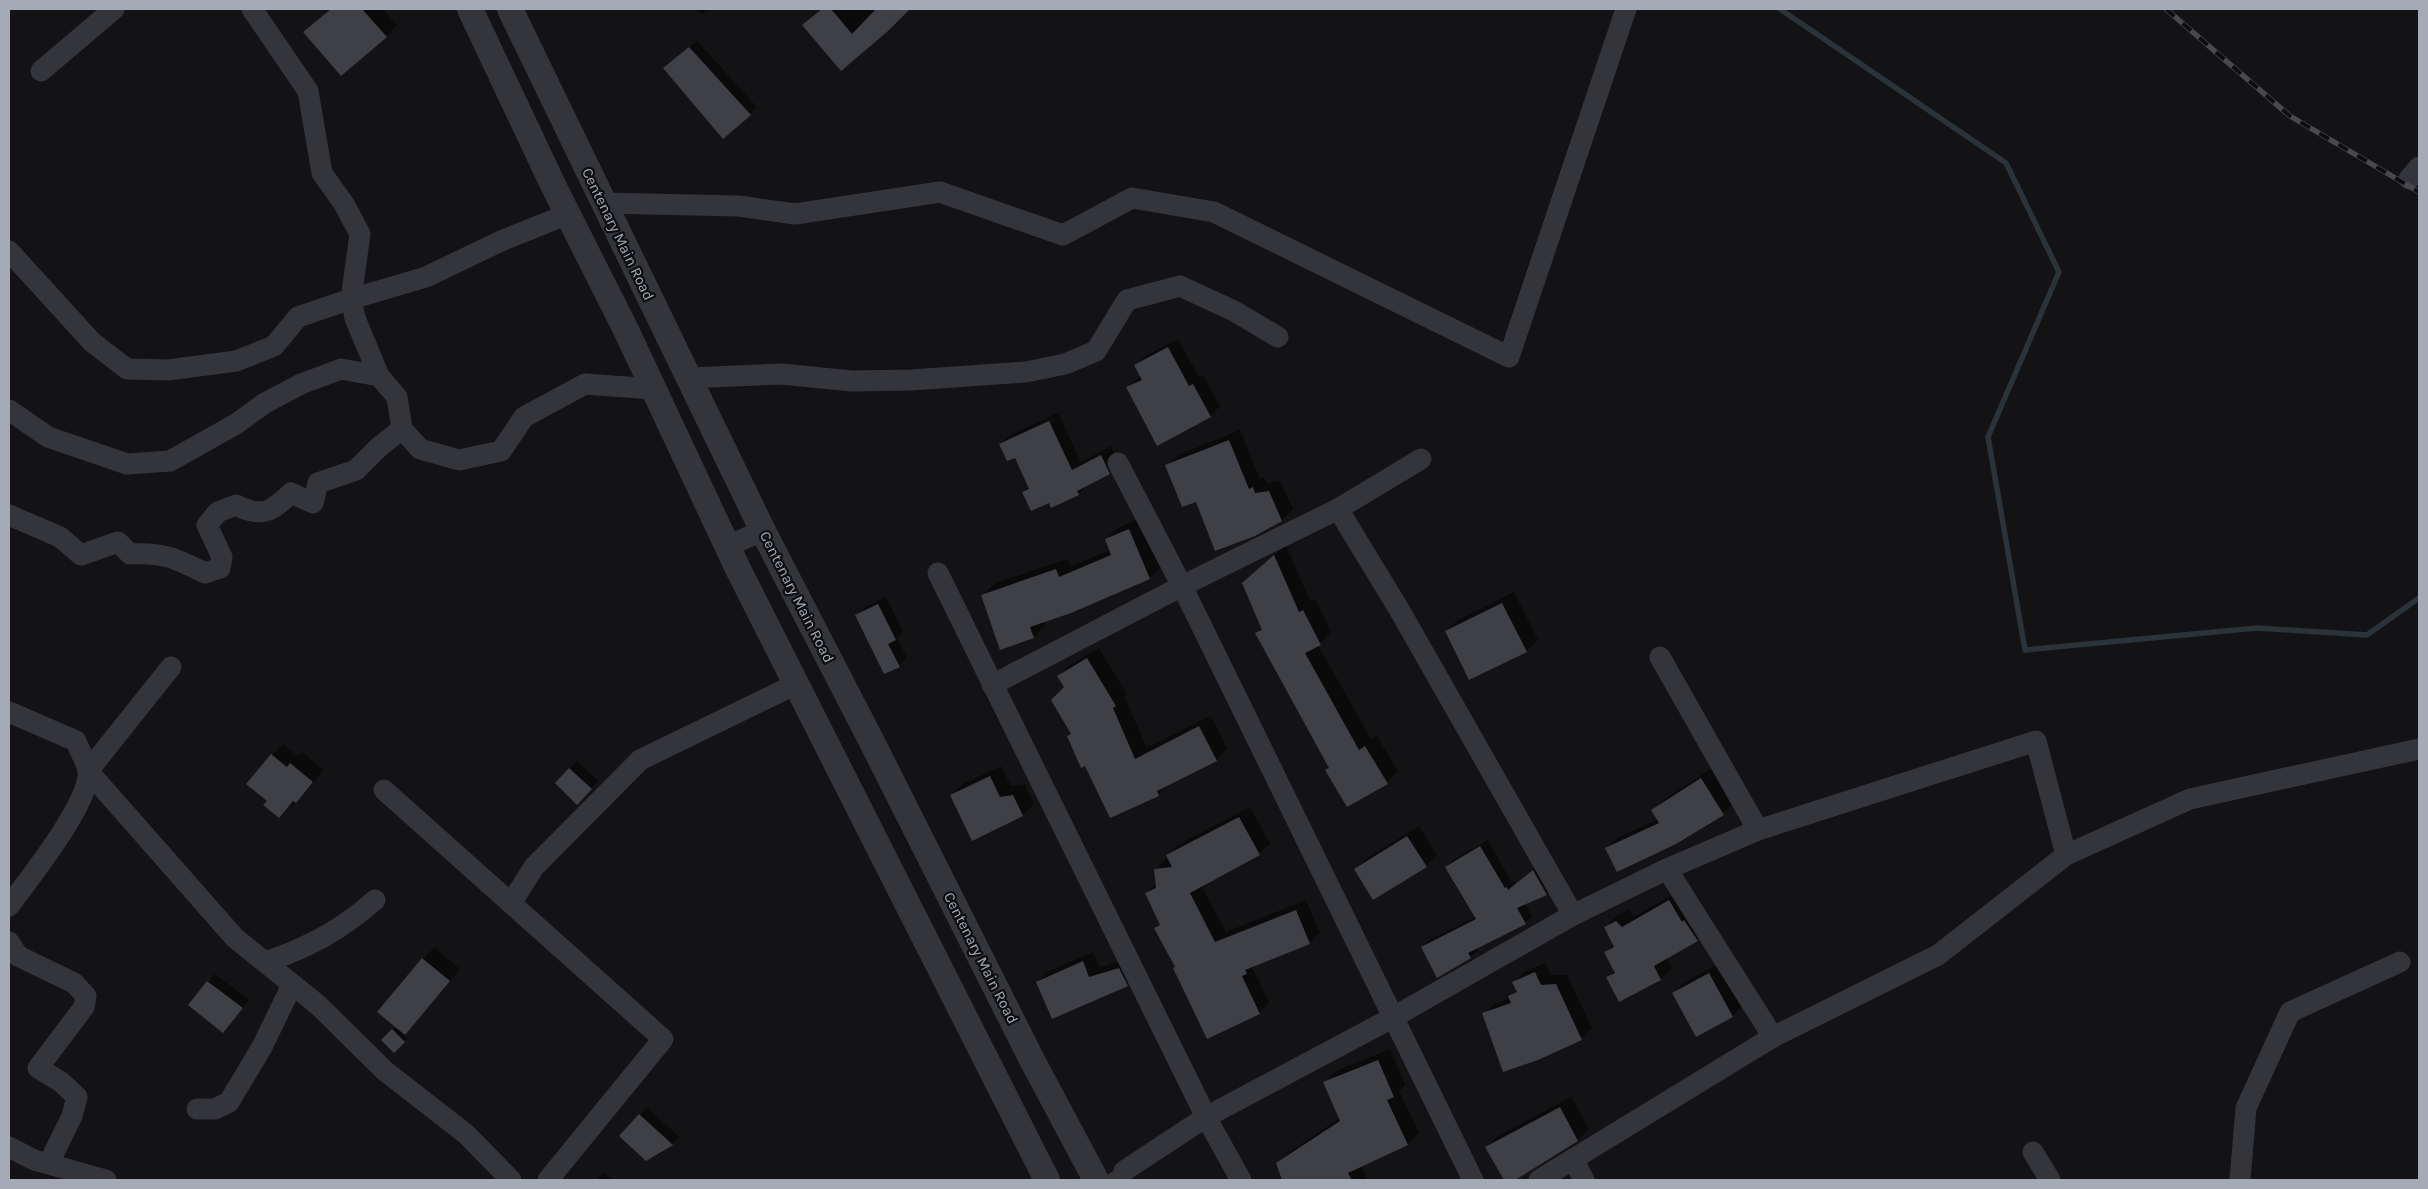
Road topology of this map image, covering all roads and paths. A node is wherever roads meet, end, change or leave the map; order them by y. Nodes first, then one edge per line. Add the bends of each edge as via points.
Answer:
1 (114, 9) edge
2 (252, 9) edge
3 (470, 9) edge
4 (510, 9) edge
5 (1626, 9) edge
6 (41, 71) dead end
7 (603, 203) junction
8 (568, 214) junction
9 (9, 251) edge
10 (351, 298) junction
11 (1278, 337) dead end
12 (379, 376) junction
13 (688, 378) junction
14 (653, 389) junction
15 (9, 410) edge
16 (402, 429) junction
17 (1421, 460) dead end
18 (1118, 463) dead end
19 (1338, 509) junction
20 (9, 515) edge
21 (763, 531) junction
22 (727, 546) junction
23 (938, 573) dead end
24 (1182, 586) junction
25 (1660, 656) dead end
26 (171, 667) dead end
27 (796, 684) junction
28 (992, 685) junction
29 (9, 712) edge
30 (2419, 748) edge
31 (88, 770) junction
32 (384, 790) dead end
33 (1758, 830) junction
34 (2066, 855) junction
35 (1667, 869) junction
36 (375, 900) dead end
37 (511, 903) junction
38 (9, 906) edge
39 (1573, 916) junction
40 (9, 942) edge
41 (265, 962) junction
42 (2400, 962) dead end
43 (292, 985) junction
44 (1392, 1018) junction
45 (1773, 1037) junction
46 (197, 1109) dead end
47 (1206, 1117) junction
48 (9, 1147) edge
49 (2033, 1152) dead end
50 (1573, 1159) junction
51 (49, 1163) junction
52 (1116, 1176) edge
53 (106, 1180) edge
54 (511, 1180) edge
55 (548, 1180) edge
56 (1047, 1180) edge
57 (1096, 1180) edge
58 (1241, 1180) edge
59 (1473, 1180) edge
60 (1539, 1180) edge
61 (1584, 1180) edge
62 (2050, 1180) edge
63 (2240, 1180) edge

1 - 6 street
2 - 10 street via 308,91 322,173 360,234
3 - 8 street
4 - 7 street, Centenary Main Road
5 - 7 street via 1508,358 1214,212 1132,198 1063,235 940,192 795,214 739,206
7 - 13 street, Centenary Main Road
8 - 10 street via 500,241 426,277
8 - 14 street
9 - 10 street via 92,342 126,369 168,370 236,361 274,346 298,317
10 - 12 street via 355,318
11 - 13 street via 1234,311 1180,286 1127,300 1096,351 1065,364 1026,372 911,380 852,381 781,374
12 - 15 street via 341,369 301,384 170,461 127,464 48,437
12 - 16 street via 397,397
13 - 21 street, Centenary Main Road
14 - 16 street via 585,384 524,417 501,452 459,460 420,449
14 - 22 street
16 - 20 street via 356,470 318,483 313,502 291,493 276,508 253,513 236,505 218,512 207,525 222,557 220,568 205,573 155,553 130,554 118,542 81,555 60,537
17 - 19 street
18 - 24 street
19 - 24 street
19 - 39 street via 1400,611
21 - 22 street
21 - 57 street, Centenary Main Road
22 - 27 street
23 - 28 street
24 - 28 street
24 - 44 street
25 - 33 street
26 - 31 street
27 - 37 street via 640,760 534,867
27 - 56 street
28 - 47 street
29 - 31 street via 76,741
30 - 34 street via 2190,799
31 - 38 street via 84,791 64,830
31 - 41 street via 235,938
32 - 37 street
33 - 34 street via 2036,741
33 - 35 street
34 - 45 street via 1938,955
35 - 39 street
35 - 45 street
36 - 41 street via 325,937 298,951
37 - 55 street via 663,1039
39 - 44 street
40 - 51 street via 18,956 74,983 86,996 84,1007 38,1068 62,1082 77,1097 72,1116
41 - 43 street
42 - 63 street via 2290,1012 2246,1108
43 - 46 street via 262,1047 229,1102 216,1109
43 - 54 street via 385,1071 466,1134
44 - 47 street
44 - 59 street
45 - 50 street
47 - 52 street
47 - 58 street
48 - 51 street via 34,1160
49 - 62 street
50 - 60 street
50 - 61 street
51 - 53 street

